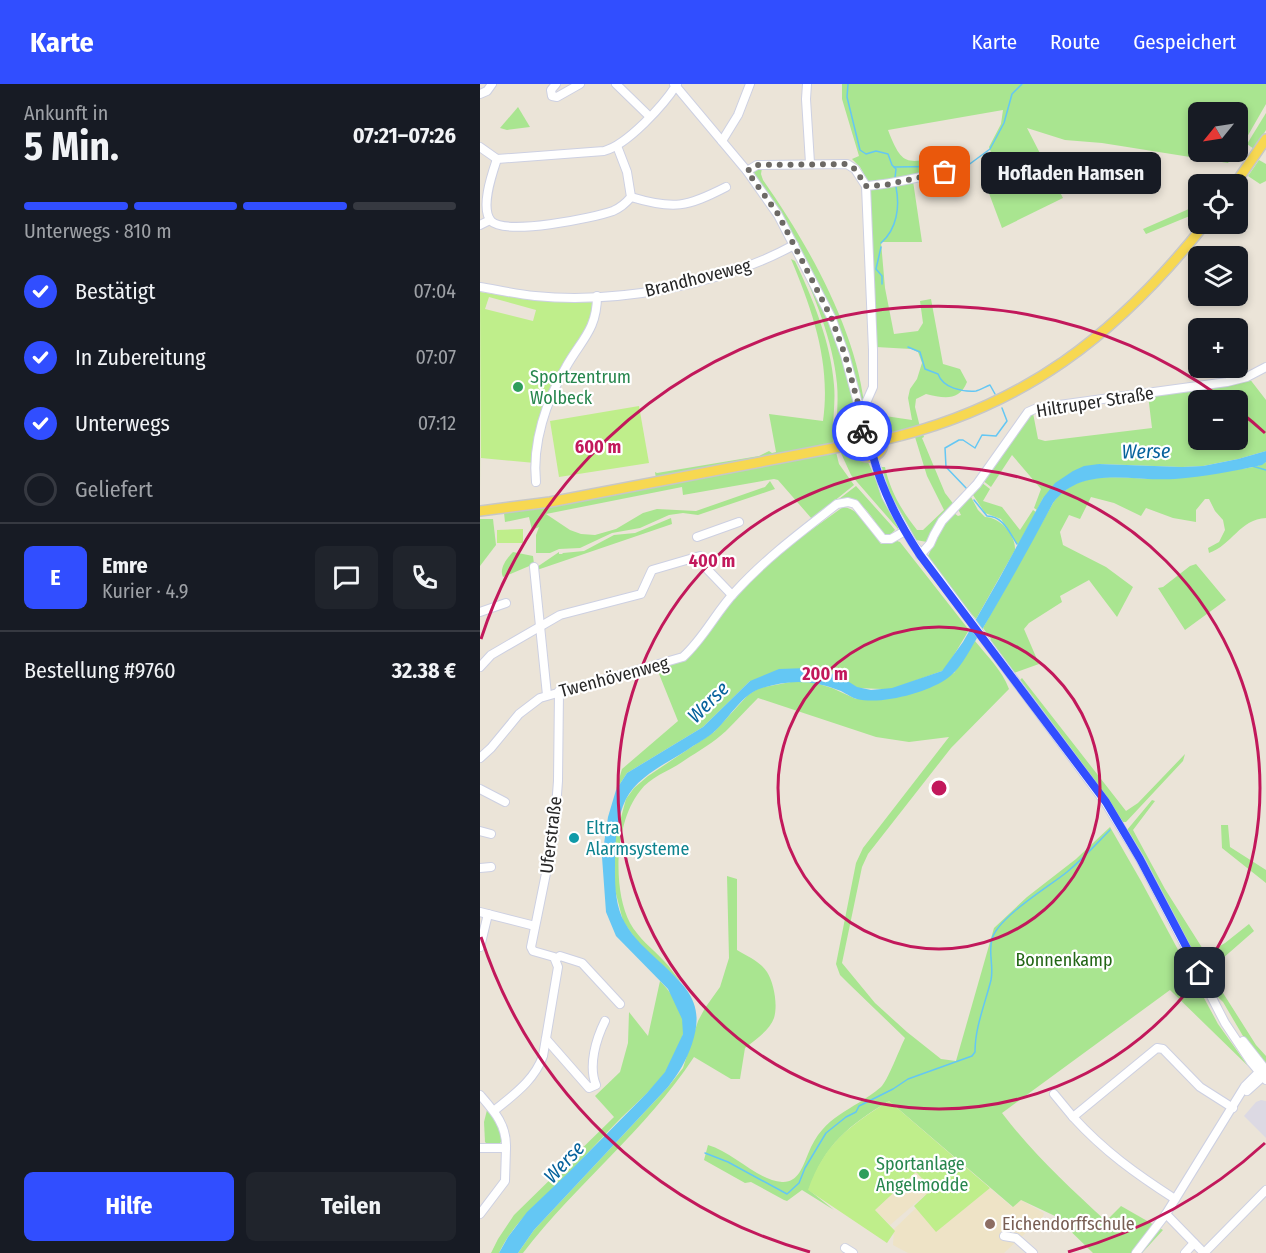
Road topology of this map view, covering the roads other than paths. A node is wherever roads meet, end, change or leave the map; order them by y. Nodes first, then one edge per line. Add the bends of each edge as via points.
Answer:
1 (492, 84) edge
2 (556, 84) edge
3 (580, 84) edge
4 (616, 84) edge
5 (750, 84) edge
6 (807, 84) edge
7 (675, 85) edge
8 (480, 94) edge
9 (649, 116) junction
10 (722, 141) junction
11 (1264, 142) edge
12 (480, 147) edge
13 (617, 147) junction
14 (497, 159) junction
15 (810, 163) junction
16 (962, 170) dead end
17 (747, 171) junction
18 (1243, 174) edge
19 (866, 186) junction
20 (726, 187) dead end
21 (631, 197) junction
22 (490, 220) junction
23 (480, 225) edge
24 (1196, 234) edge
25 (794, 245) junction
26 (480, 287) edge
27 (597, 296) junction
28 (1266, 367) edge
29 (865, 405) dead end
30 (865, 429) junction
31 (883, 440) junction
32 (855, 444) junction
33 (873, 456) junction
34 (537, 482) dead end
35 (480, 512) edge
36 (739, 522) dead end
37 (904, 531) junction
38 (697, 537) dead end
39 (920, 555) junction
40 (534, 567) dead end
41 (732, 595) junction
42 (506, 603) dead end
43 (480, 612) edge
44 (540, 627) junction
45 (480, 667) edge
46 (559, 691) junction
47 (547, 695) junction
48 (480, 758) edge
49 (480, 789) edge
50 (505, 802) dead end
51 (480, 831) edge
52 (491, 834) dead end
53 (491, 867) dead end
54 (480, 868) edge
55 (484, 913) edge
56 (535, 926) junction
57 (480, 947) edge
58 (556, 959) junction
59 (620, 1004) dead end
60 (605, 1022) dead end
61 (546, 1039) junction
62 (1264, 1073) edge
63 (1054, 1094) dead end
64 (480, 1095) edge
65 (1233, 1108) junction
66 (496, 1114) junction
67 (1073, 1117) junction
68 (480, 1148) edge
69 (506, 1148) junction
70 (1266, 1191) edge
71 (1175, 1199) junction
72 (480, 1214) edge
73 (1166, 1214) junction
74 (1004, 1236) dead end
75 (1194, 1243) junction
76 (845, 1248) dead end
77 (853, 1253) edge
78 (1033, 1253) edge
79 (1137, 1253) edge
80 (1185, 1253) edge
81 (1204, 1253) edge

1 - 8 street
2 - 3 street via 551,90 552,96 557,97
4 - 9 street
5 - 10 street
6 - 15 street
7 - 9 street
7 - 10 street
9 - 13 street
10 - 17 street
11 - 18 main road
12 - 14 street
13 - 14 street
13 - 21 street
14 - 22 street via 486,192
15 - 17 street via 757,165
15 - 19 street via 847,164
16 - 19 street
17 - 25 street via 778,214
19 - 29 street via 873,387
20 - 21 street via 701,200 674,206
21 - 22 street via 614,210 558,223 512,226
22 - 23 street
24 - 31 main road via 1124,313 1063,363 1020,390 958,419
25 - 27 street, Brandhoveweg via 761,261 679,286
25 - 30 street via 839,335
26 - 27 street, Brandhoveweg via 536,296
27 - 34 street via 593,325 553,393 538,440
28 - 39 street, Hiltruper Straße via 1227,382 1028,412
30 - 31 main road via 876,431
30 - 32 main road
31 - 33 main road via 881,449
32 - 33 main road via 859,453
32 - 35 main road
33 - 37 street via 886,496
36 - 38 street
37 - 39 street
37 - 41 street, Twenhövenweg via 883,539 855,504 837,504 775,551
39 - 62 street via 1106,802 1209,990
40 - 44 street
41 - 44 street via 700,556 652,570 641,594 560,615
41 - 46 street, Twenhövenweg via 683,657
42 - 43 street
44 - 45 street via 490,655
44 - 47 street
46 - 47 street, Twenhövenweg
46 - 56 street, Uferstraße via 554,834
47 - 48 street, Twenhövenweg via 519,714
49 - 50 street
51 - 52 street
53 - 54 street
55 - 56 street
55 - 57 street
56 - 58 street, Uferstraße via 531,949
58 - 59 street, Uferstraße via 560,956 582,963
58 - 61 street
60 - 61 street via 597,1036 592,1073 596,1085 590,1088
61 - 66 street via 533,1076
62 - 65 street
63 - 67 street
64 - 66 street
65 - 67 street via 1200,1087 1163,1049 1156,1048
65 - 71 street
66 - 69 street via 506,1135
67 - 71 street via 1116,1159
68 - 69 street
69 - 72 street via 505,1182
70 - 81 street
71 - 73 street
73 - 75 street
73 - 79 street
74 - 78 street via 1016,1238
75 - 80 street
75 - 81 street
76 - 77 street

